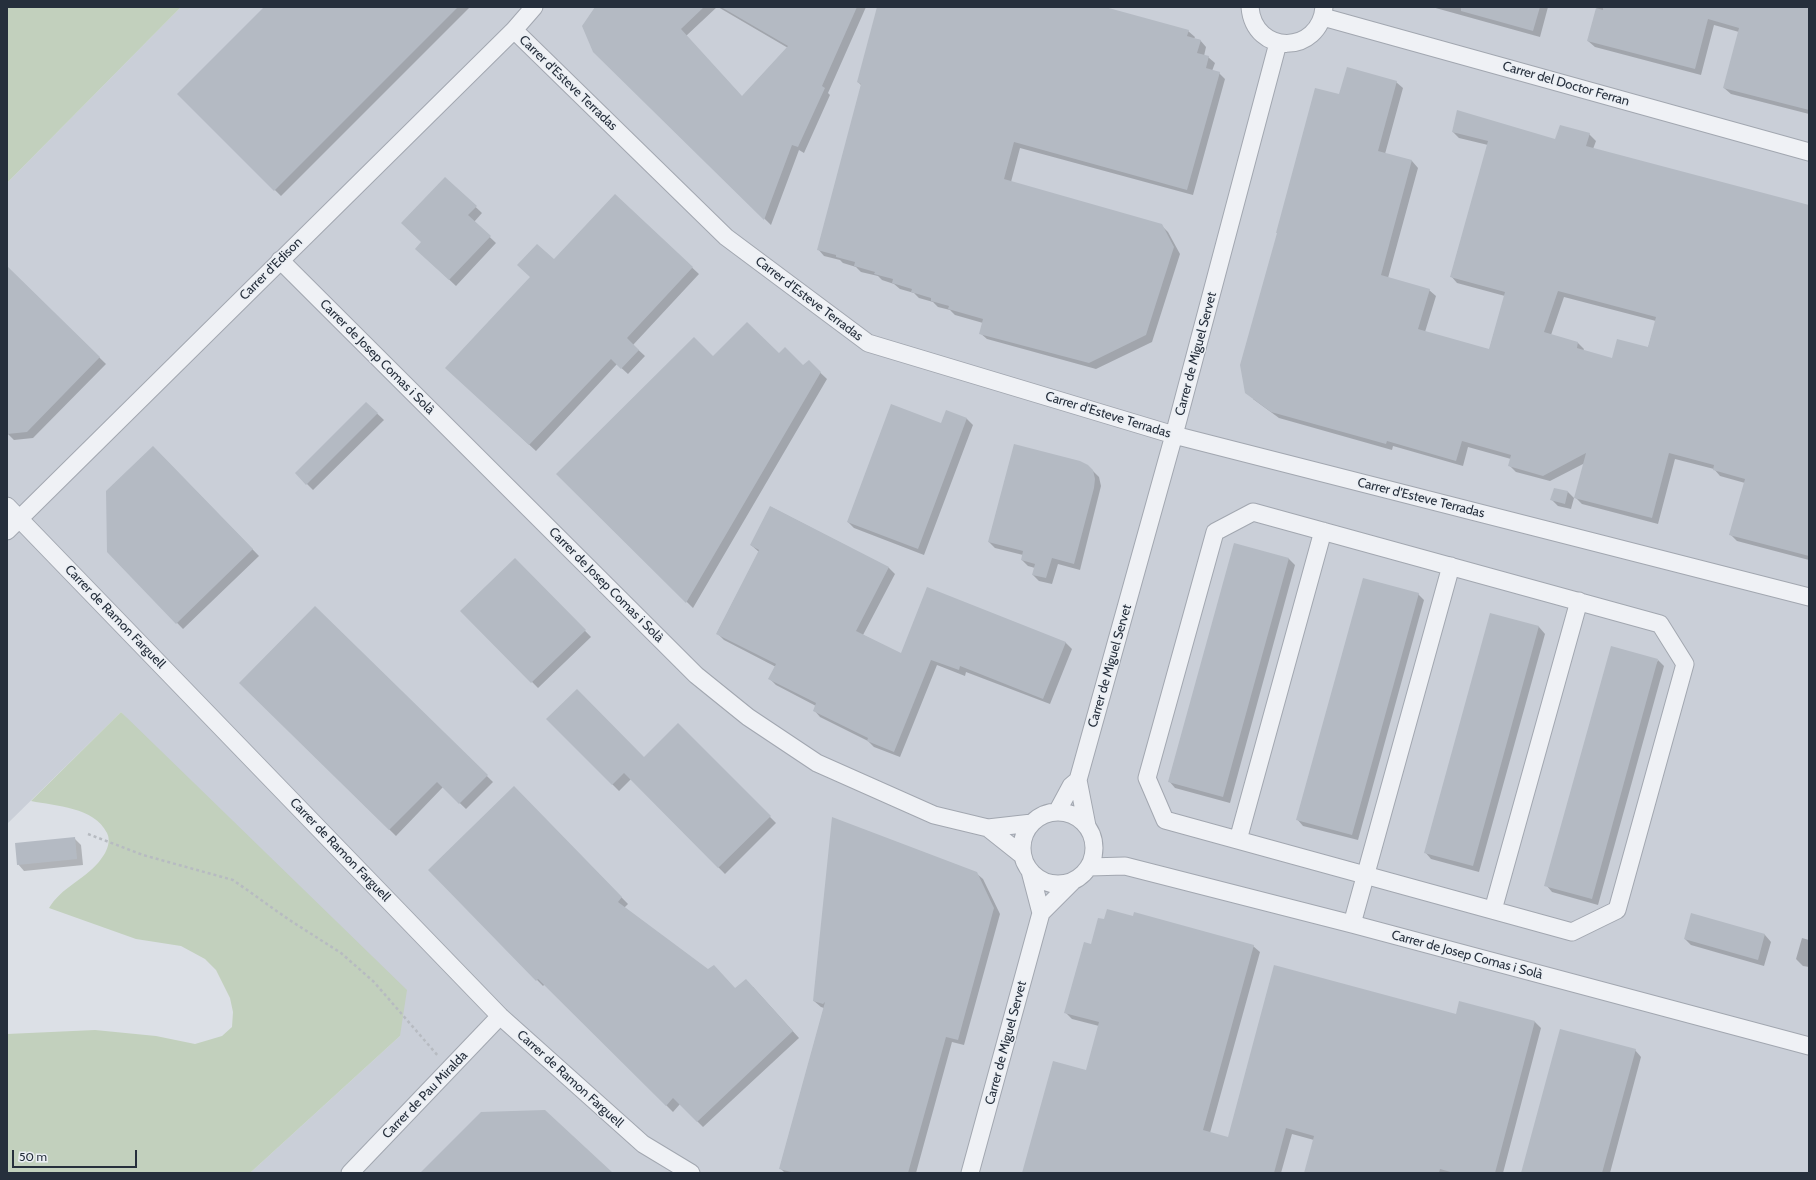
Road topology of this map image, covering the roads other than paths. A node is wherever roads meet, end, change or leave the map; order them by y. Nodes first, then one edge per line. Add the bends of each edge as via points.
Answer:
1 (534, 7) edge
2 (1250, 7) edge
3 (1323, 12) edge
4 (514, 30) junction
5 (1278, 43) junction
6 (1809, 152) edge
7 (280, 260) junction
8 (1174, 436) junction
9 (7, 506) edge
10 (19, 519) junction
11 (7, 531) edge
12 (1323, 531) junction
13 (1451, 566) junction
14 (1809, 597) edge
15 (1579, 601) junction
16 (1078, 780) junction
17 (1057, 812) junction
18 (1032, 823) junction
19 (1087, 826) junction
20 (988, 828) junction
21 (1238, 840) junction
22 (1095, 846) junction
23 (1022, 855) junction
24 (1125, 866) junction
25 (1089, 867) junction
26 (1030, 871) junction
27 (1366, 875) junction
28 (1072, 882) junction
29 (1493, 910) junction
30 (1041, 913) junction
31 (1352, 924) junction
32 (500, 1016) junction
33 (1809, 1046) edge
34 (350, 1173) edge
35 (691, 1173) edge
36 (970, 1173) edge

1 - 4 street, Carrer d'Edison
2 - 5 street via 1251,18 1258,30 1268,39
3 - 5 street via 1315,31 1304,40
3 - 6 street, Carrer del Doctor Ferran
4 - 7 street, Carrer d'Edison
4 - 8 street, Carrer d'Esteve Terradas via 726,237 868,343
5 - 8 street, Carrer de Miguel Servet
7 - 10 street, Carrer d'Edison
7 - 20 street, Carrer de Josep Comas i Solà via 696,675 748,717 817,764 934,815
8 - 14 street, Carrer d'Esteve Terradas
8 - 16 street, Carrer de Miguel Servet
9 - 10 street, Carrer de Ramon Farguell
10 - 11 street, Carrer d'Edison
10 - 32 street, Carrer de Ramon Farguell
12 - 13 street
12 - 21 street
12 - 21 street via 1253,512 1215,532 1193,609 1147,778 1165,820
13 - 15 street
13 - 27 street
15 - 29 street
15 - 29 street via 1660,624 1684,664 1617,910 1572,932
16 - 17 street, Carrer de Miguel Servet
16 - 19 street, Carrer de Miguel Servet
17 - 18 street via 1046,814
17 - 19 street via 1074,815
18 - 20 street, Carrer de Josep Comas i Solà
18 - 23 street via 1023,838
19 - 22 street
20 - 23 street, Carrer de Josep Comas i Solà
21 - 27 street
22 - 24 street, Carrer de Josep Comas i Solà
22 - 25 street via 1094,857
23 - 26 street
24 - 25 street, Carrer de Josep Comas i Solà
24 - 31 street, Carrer de Josep Comas i Solà
25 - 28 street via 1082,876
26 - 28 street via 1049,884 1061,885
26 - 30 street, Carrer de Miguel Servet
27 - 29 street
27 - 31 street
28 - 30 street, Carrer de Miguel Servet
30 - 36 street, Carrer de Miguel Servet
31 - 33 street, Carrer de Josep Comas i Solà
32 - 34 street, Carrer de Pau Miralda
32 - 35 street, Carrer de Ramon Farguell via 643,1144

